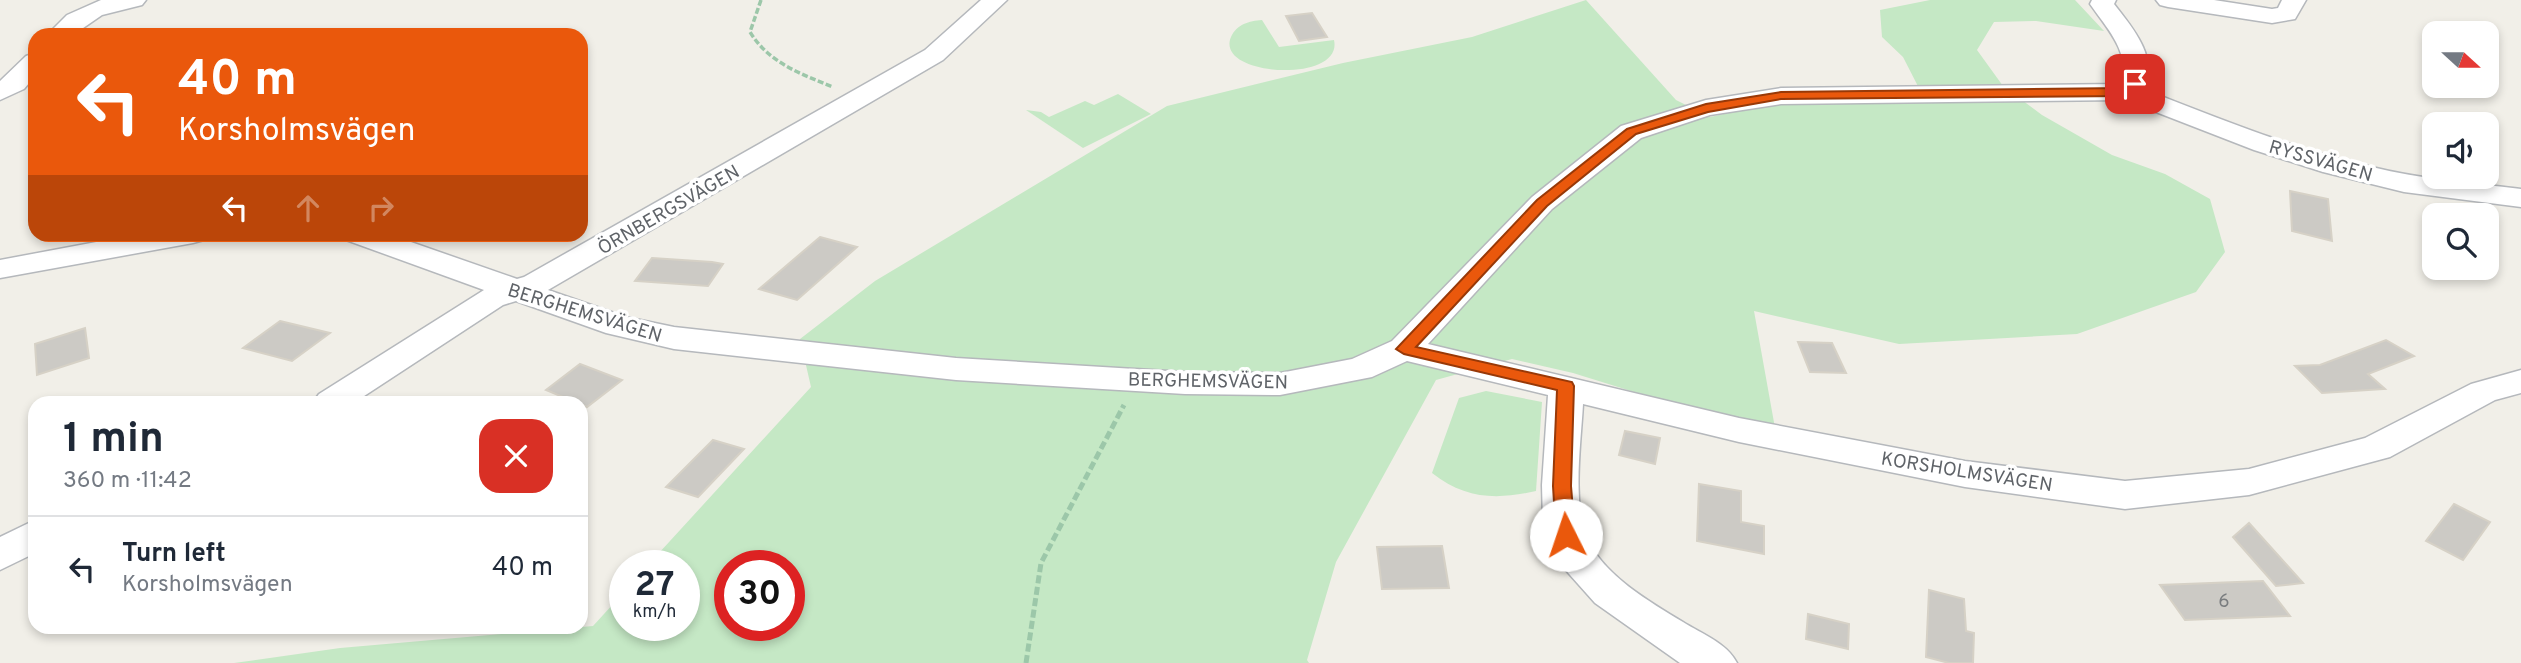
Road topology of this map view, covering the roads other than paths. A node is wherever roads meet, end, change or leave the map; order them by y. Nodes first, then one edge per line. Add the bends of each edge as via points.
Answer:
1 (134, 0) edge
2 (995, 0) edge
3 (2104, 0) edge
4 (2168, 0) edge
5 (2294, 0) edge
6 (66, 28) edge
7 (28, 69) edge
8 (0, 92) edge
9 (2128, 92) junction
10 (28, 95) edge
11 (0, 98) edge
12 (2521, 198) edge
13 (149, 242) edge
14 (379, 242) edge
15 (0, 269) edge
16 (514, 290) junction
17 (1404, 349) junction
18 (2521, 381) edge
19 (1566, 386) junction
20 (340, 396) edge
21 (28, 540) edge
22 (0, 555) edge
23 (1716, 663) edge

1 - 6 street via 91,10
2 - 16 street, ÖRNBERGSVÄGEN via 934,55 620,238 535,284
3 - 9 street via 2102,4 2131,47 2137,76
4 - 5 street via 2272,16 2287,14
7 - 8 street
9 - 12 street, RYSSVÄGEN via 2346,169 2404,183
9 - 17 street, BERGHEMSVÄGEN via 1781,96 1706,108 1631,132 1542,203
10 - 11 street
13 - 15 street
14 - 16 street, BERGHEMSVÄGEN
16 - 17 street, BERGHEMSVÄGEN via 618,326 674,338 956,369 1280,384 1360,369
16 - 20 street, ÖRNBERGSVÄGEN via 492,298
17 - 19 street, KORSHOLMSVÄGEN
18 - 19 street, KORSHOLMSVÄGEN via 2483,392 2377,448 2249,482 2125,495 1965,474 1752,432
19 - 23 street via 1562,486 1566,535 1574,552 1598,581 1640,614
21 - 22 street

